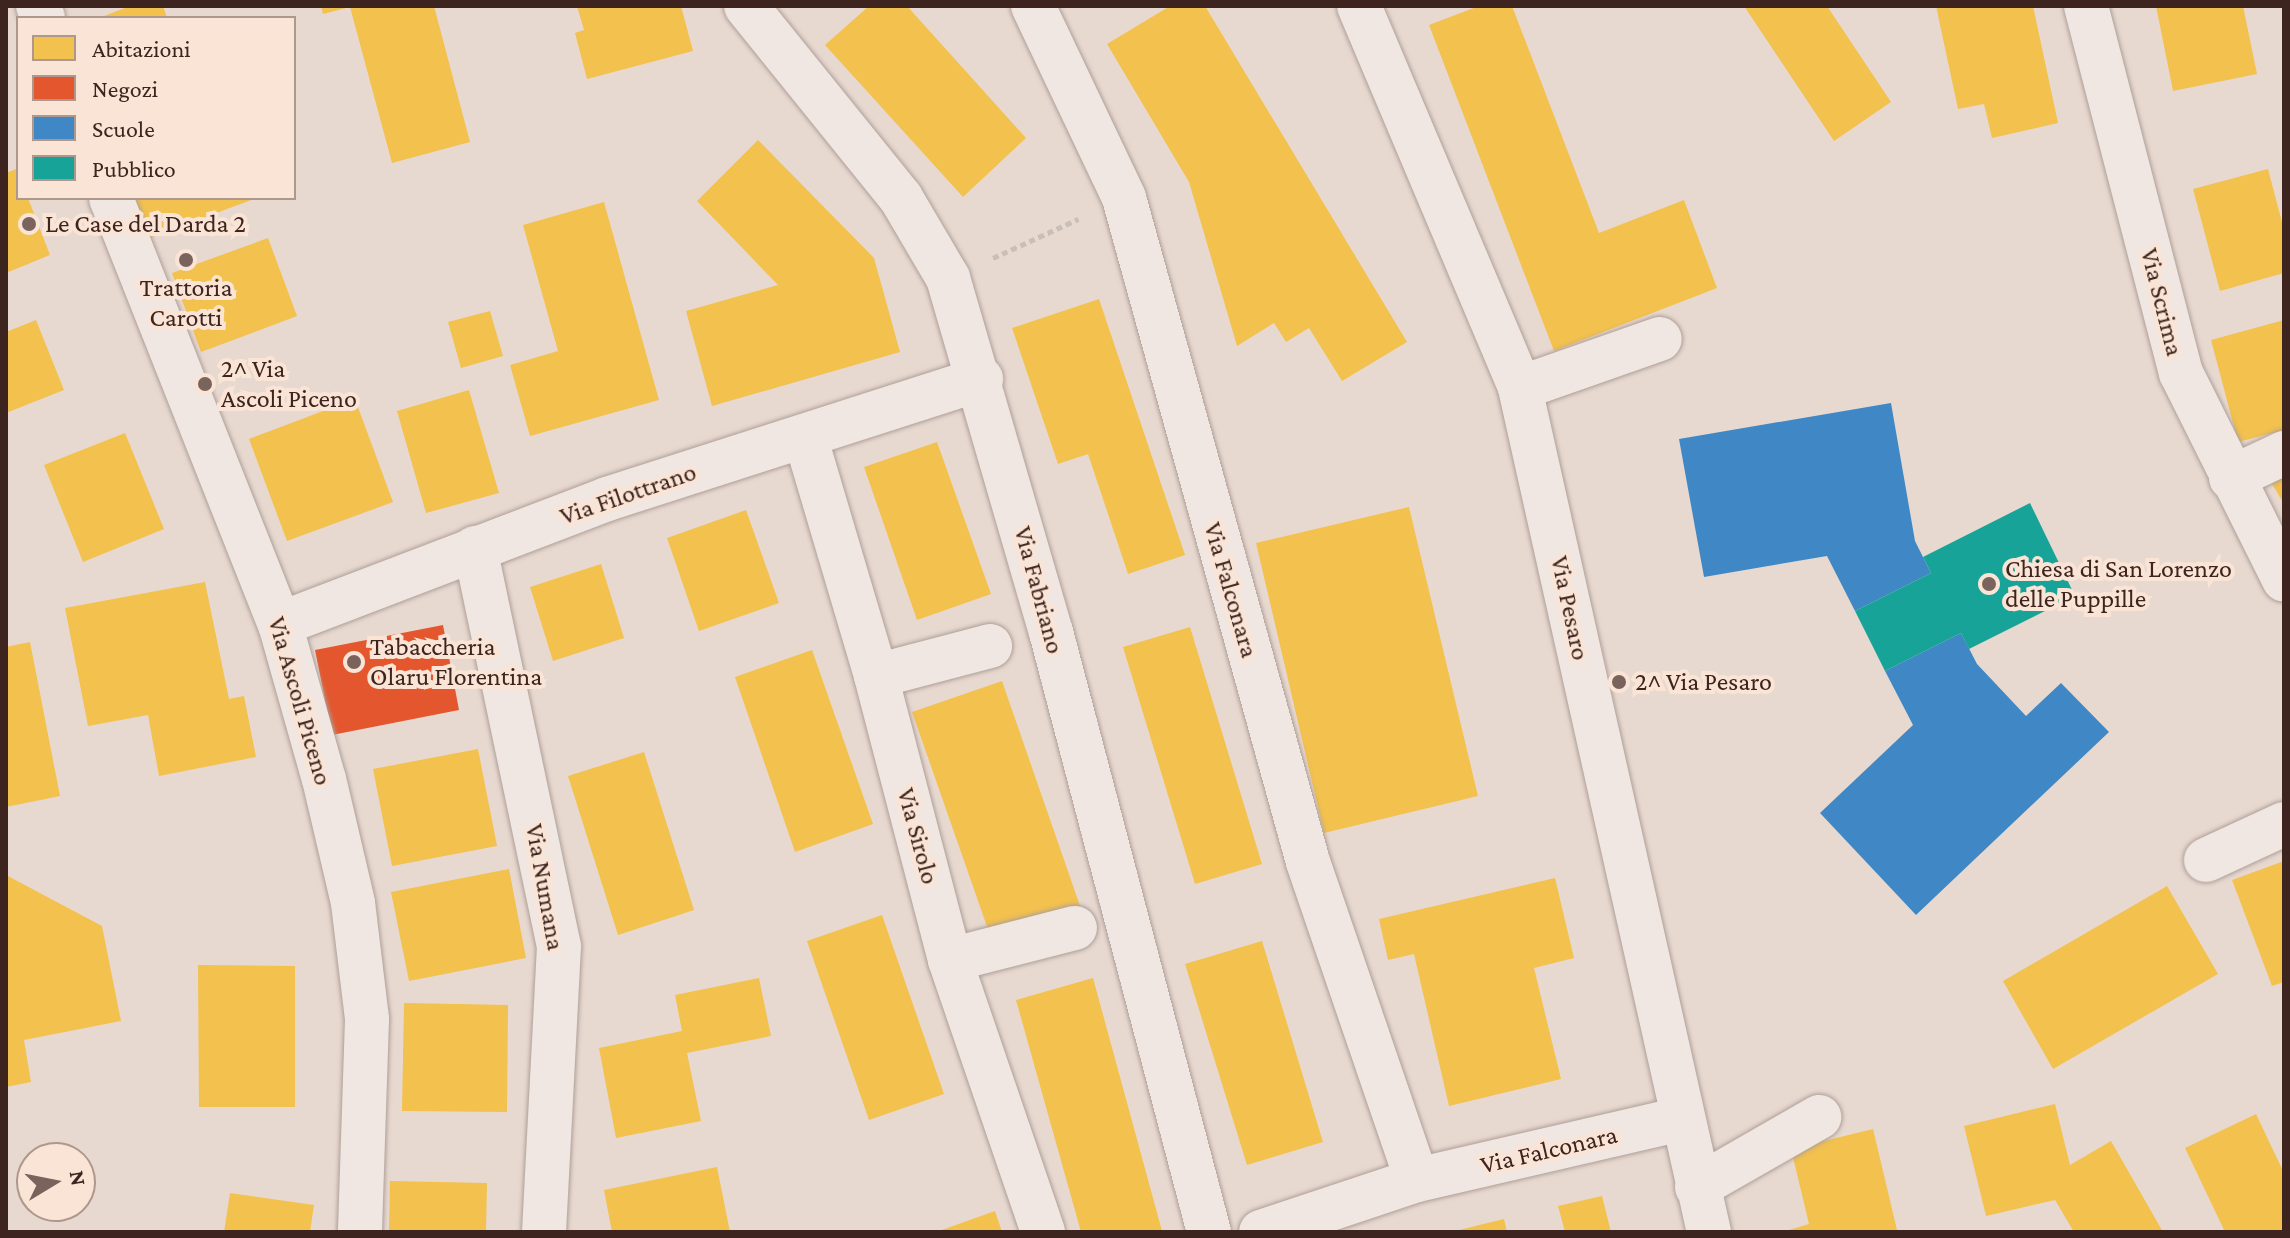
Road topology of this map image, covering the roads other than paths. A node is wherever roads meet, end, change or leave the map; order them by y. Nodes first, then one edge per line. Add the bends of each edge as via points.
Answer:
1 (746, 6) edge
2 (1033, 6) edge
3 (1359, 6) edge
4 (2086, 6) edge
5 (112, 200) edge
6 (1660, 339) dead end
7 (981, 379) junction
8 (1520, 388) junction
9 (805, 436) junction
10 (2284, 453) edge
11 (2231, 478) junction
12 (475, 548) junction
13 (2284, 580) edge
14 (280, 624) junction
15 (990, 646) dead end
16 (876, 676) junction
17 (2284, 824) edge
18 (2206, 860) dead end
19 (1075, 928) dead end
20 (950, 960) junction
21 (1819, 1117) dead end
22 (1681, 1119) junction
23 (1417, 1180) junction
24 (1697, 1187) junction
25 (360, 1232) edge
26 (544, 1232) edge
27 (1043, 1232) edge
28 (1209, 1232) edge
29 (1261, 1232) edge
30 (1709, 1232) edge

1 - 7 street, Via Fabriano via 901,198 948,278
2 - 23 street, Via Falconara via 1124,198 1308,862
3 - 8 street, Via Pesaro
4 - 11 street, Via Scrima via 2181,373
5 - 14 street, Via Ascoli Piceno
6 - 8 street
7 - 9 street, Via Filottrano
7 - 28 street, Via Fabriano
8 - 22 street, Via Pesaro
9 - 12 street, Via Filottrano
9 - 16 street, Via Sirolo
10 - 11 street
11 - 13 street, Via Scrima
12 - 14 street, Via Filottrano
12 - 26 street, Via Numana via 559,946
14 - 25 street, Via Ascoli Piceno via 353,903 367,1019
15 - 16 street
16 - 20 street, Via Sirolo
17 - 18 street
19 - 20 street
20 - 27 street, Via Sirolo
21 - 24 street
22 - 23 street, Via Falconara
22 - 24 street, Via Pesaro
23 - 29 street, Via Falconara
24 - 30 street, Via Pesaro

